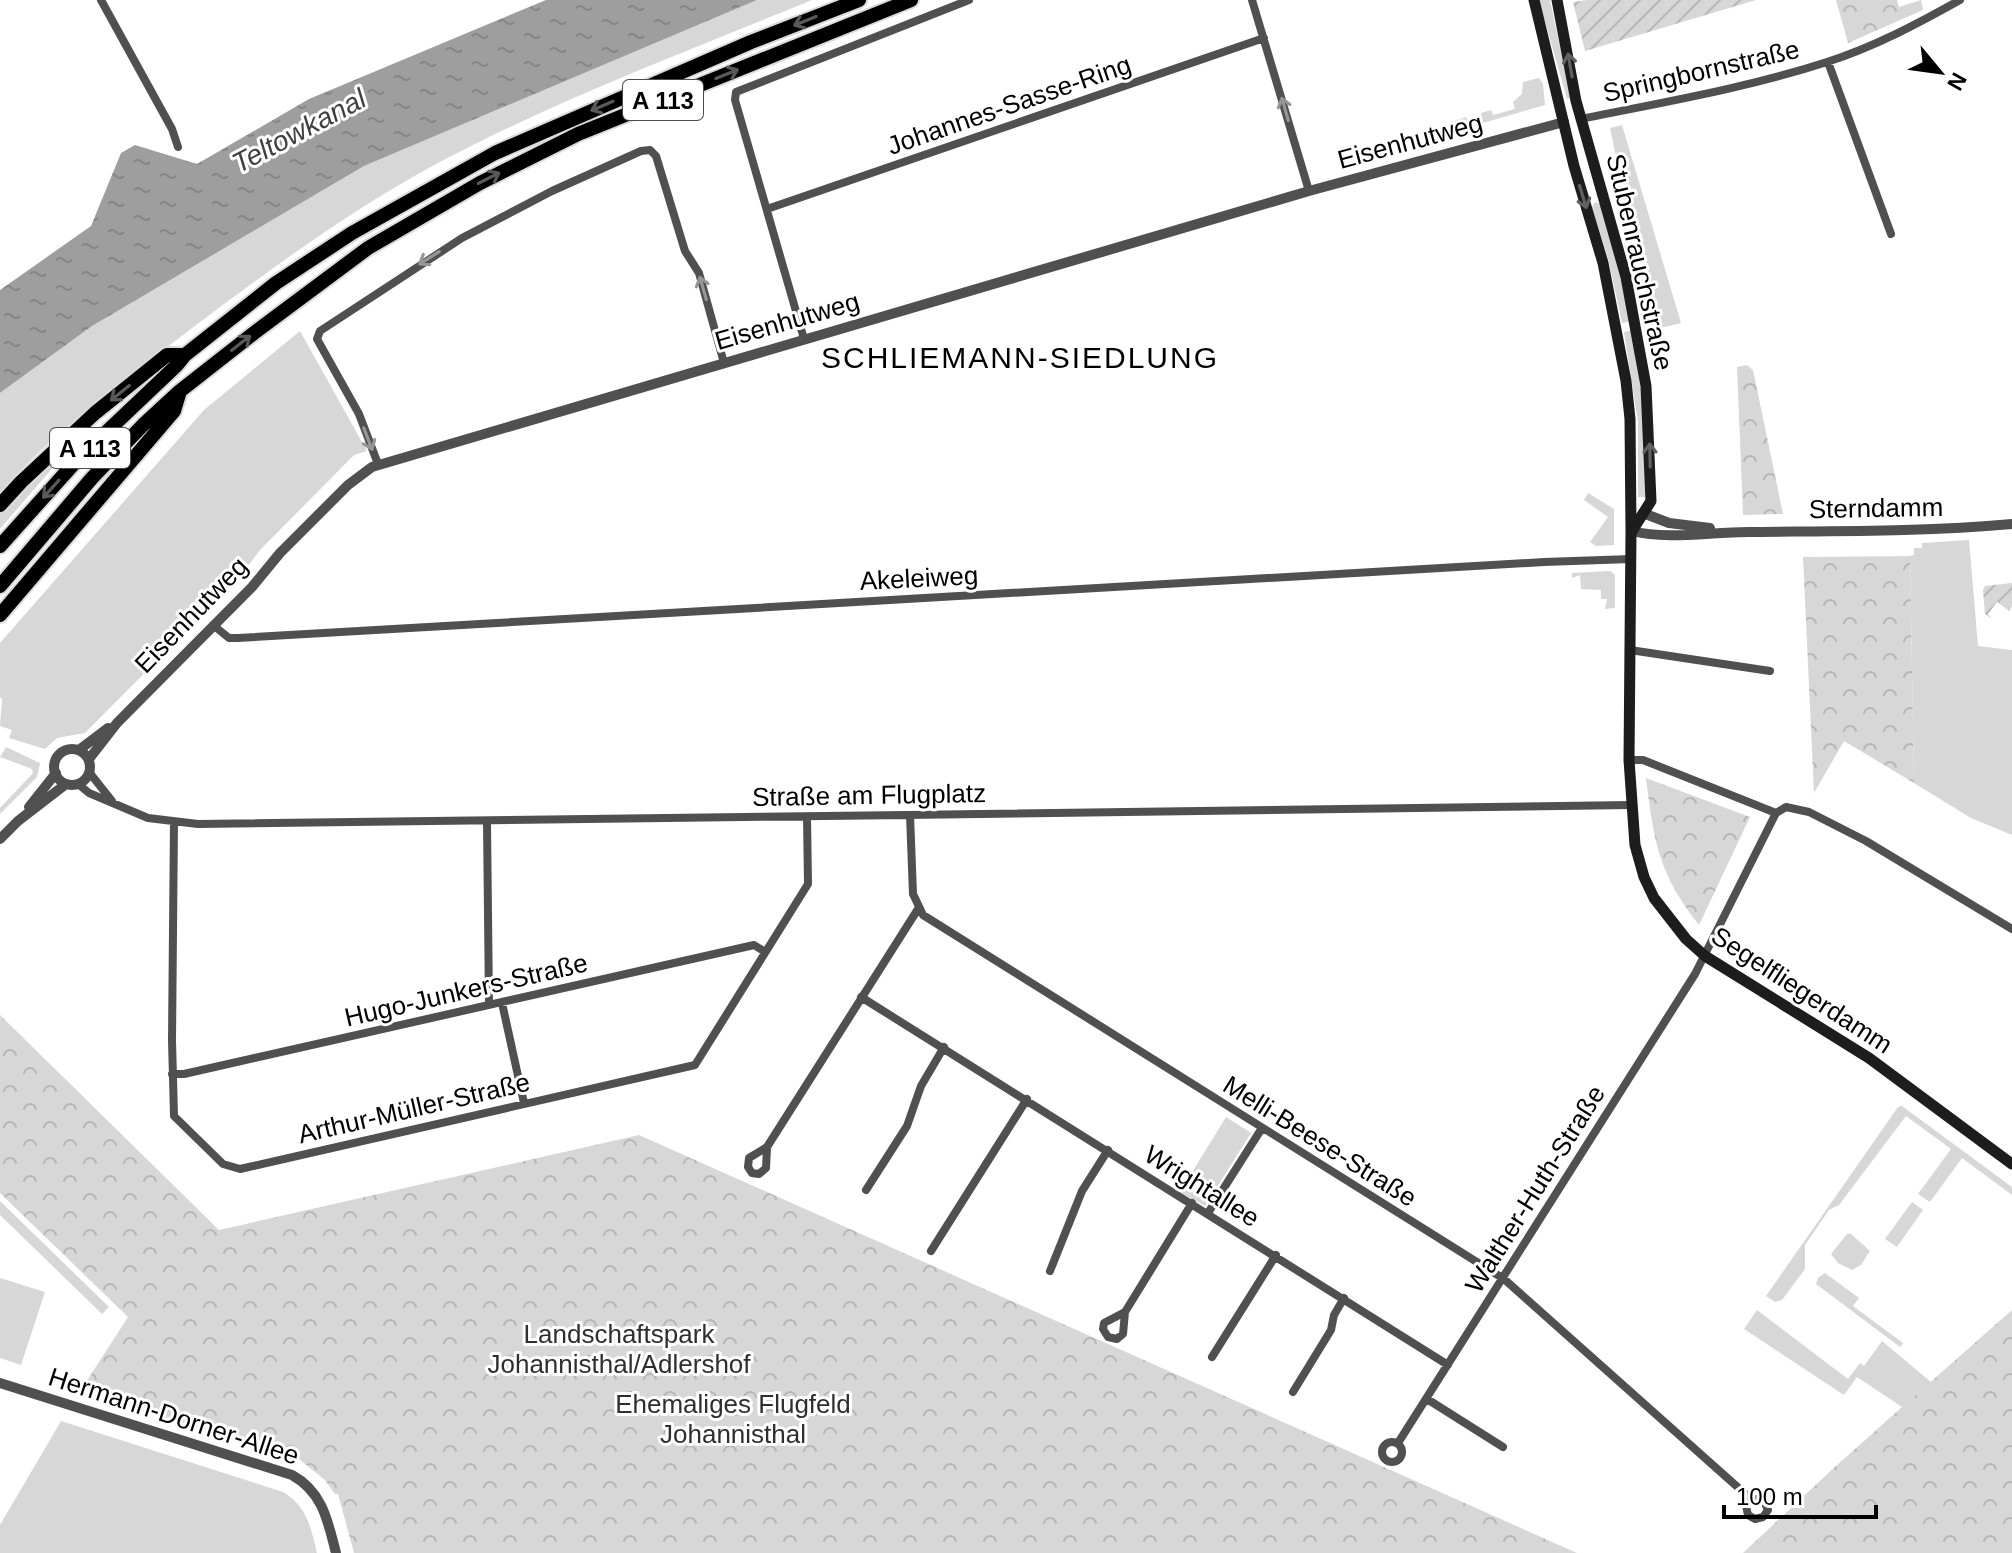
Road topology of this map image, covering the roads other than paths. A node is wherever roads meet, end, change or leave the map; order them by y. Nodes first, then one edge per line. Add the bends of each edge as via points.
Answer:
1 (101, 0) edge
2 (859, 0) edge
3 (911, 0) edge
4 (969, 0) edge
5 (1252, 0) edge
6 (1534, 0) edge
7 (1557, 0) edge
8 (1960, 0) edge
9 (1264, 38) junction
10 (1828, 62) junction
11 (1581, 119) junction
12 (1564, 122) junction
13 (178, 147) dead end
14 (1309, 191) junction
15 (767, 209) junction
16 (1891, 234) dead end
17 (804, 339) junction
18 (185, 355) junction
19 (724, 363) junction
20 (180, 391) junction
21 (378, 464) junction
22 (0, 505) edge
23 (1643, 513) junction
24 (2012, 524) edge
25 (1631, 531) junction
26 (1740, 532) junction
27 (0, 546) edge
28 (1631, 559) junction
29 (0, 586) edge
30 (0, 615) edge
31 (213, 625) junction
32 (1630, 650) junction
33 (1770, 671) dead end
34 (117, 723) junction
35 (79, 750) junction
36 (89, 759) junction
37 (1629, 760) junction
38 (89, 772) junction
39 (56, 773) junction
40 (72, 784) junction
41 (112, 801) junction
42 (1631, 805) junction
43 (1776, 813) junction
44 (910, 815) junction
45 (807, 817) junction
46 (18, 821) junction
47 (174, 822) junction
48 (487, 822) junction
49 (0, 839) edge
50 (918, 909) junction
51 (2012, 929) edge
52 (765, 952) junction
53 (1705, 956) junction
54 (861, 997) junction
55 (502, 1003) junction
56 (489, 1005) junction
57 (944, 1047) junction
58 (172, 1074) junction
59 (1027, 1099) junction
60 (524, 1103) junction
61 (1262, 1128) junction
62 (767, 1147) dead end
63 (1108, 1150) junction
64 (2012, 1164) edge
65 (866, 1190) dead end
66 (1192, 1203) junction
67 (1208, 1213) junction
68 (931, 1251) dead end
69 (1276, 1255) junction
70 (1050, 1271) dead end
71 (1504, 1279) junction
72 (1344, 1298) junction
73 (1125, 1312) dead end
74 (1212, 1357) dead end
75 (1448, 1365) junction
76 (0, 1383) edge
77 (1293, 1392) dead end
78 (1427, 1399) junction
79 (1398, 1443) dead end
80 (1503, 1447) dead end
81 (1751, 1499) dead end
82 (336, 1553) edge

1 - 13 street
2 -> 18 highway, A 113 via 495,153 352,233 276,283
20 -> 3 highway, A 113 via 368,248 480,183 578,134
4 - 15 street via 736,92
5 - 9 street
6 - 12 main road, Stubenrauchstraße
11 -> 7 main road, Stubenrauchstraße
8 - 10 street, Springbornstraße
14 -> 9 street
9 - 15 street, Johannes-Sasse-Ring
10 - 11 street, Springbornstraße via 1741,87
10 - 16 street, Springbornstraße
11 - 12 main road
23 -> 11 main road, Stubenrauchstraße via 1651,501 1639,338
12 - 14 street, Eisenhutweg
12 -> 25 main road, Stubenrauchstraße via 1603,263 1626,381
14 - 17 street, Eisenhutweg
15 - 17 street
17 - 19 street, Eisenhutweg
18 -> 22 highway via 167,355 95,413
18 -> 27 highway, A 113 via 78,459
19 - 21 street, Eisenhutweg
19 -> 21 street via 699,273 685,251 656,156 641,151 462,238 320,331 317,339 359,414
20 - 29 highway, A 113 via 92,478
20 - 30 highway via 174,411
21 - 31 street, Eisenhutweg via 348,485
23 - 25 main road, Stubenrauchstraße
23 - 26 street, Sterndamm via 1669,523
24 - 26 street, Sterndamm
25 - 26 street, Sterndamm via 1657,537
25 - 28 main road, Stubenrauchstraße
28 - 31 street, Akeleiweg via 238,638 229,638
28 - 32 main road, Stubenrauchstraße
31 - 34 street, Eisenhutweg
32 - 33 street
32 - 37 main road, Stubenrauchstraße
34 - 35 street, Eisenhutweg
34 - 36 street, Eisenhutweg
35 - 36 street
35 - 39 street, Eisenhutweg via 61,753
36 - 38 street
37 - 42 main road, Segelfliegerdamm
37 - 43 street via 1643,760
38 - 40 street, Eisenhutweg
38 - 41 street, Straße am Flugplatz
39 - 40 street
39 - 46 street, Eisenhutweg
40 - 41 street, Straße am Flugplatz
40 - 46 street, Eisenhutweg
41 - 47 street, Straße am Flugplatz via 148,818
42 - 44 street, Straße am Flugplatz
42 - 53 main road, Segelfliegerdamm via 1635,845 1654,898
43 - 51 street via 1786,807 1809,812
43 - 53 street, Walther-Huth-Straße
44 - 45 street, Straße am Flugplatz
44 - 50 street
45 - 48 street, Straße am Flugplatz
45 - 52 street, Arthur-Müller-Straße via 808,884
46 - 49 street, Eisenhutweg
47 - 48 street, Straße am Flugplatz
47 - 58 street, Arthur-Müller-Straße
48 - 56 street
50 - 54 street
50 - 61 street, Melli-Beese-Straße
52 - 55 street, Hugo-Junkers-Straße via 754,945
52 - 60 street, Arthur-Müller-Straße via 695,1065
53 - 64 main road, Segelfliegerdamm via 1851,1046
53 - 71 street, Walther-Huth-Straße
54 - 57 street, Wrightallee
54 - 62 street
55 - 56 street, Hugo-Junkers-Straße
55 - 60 street
56 - 58 street, Hugo-Junkers-Straße
57 - 59 street, Wrightallee
57 - 65 street via 921,1086 907,1126
58 - 60 street, Arthur-Müller-Straße via 174,1116 223,1164 240,1169
59 - 63 street, Wrightallee
59 - 68 street
61 - 67 street
61 - 71 street, Melli-Beese-Straße
63 - 66 street, Wrightallee
63 - 70 street, Wrightallee via 1082,1191
66 - 67 street, Wrightallee
66 - 73 street
67 - 69 street, Wrightallee
69 - 72 street, Wrightallee
69 - 74 street, Wrightallee
71 - 75 street, Walther-Huth-Straße
71 - 81 street, Melli-Beese-Straße
72 - 75 street, Wrightallee
72 - 77 street
75 - 78 street, Walther-Huth-Straße
76 - 82 street, Hermann-Dorner-Allee via 292,1475 322,1505
78 - 79 street, Walther-Huth-Straße
78 - 80 street

